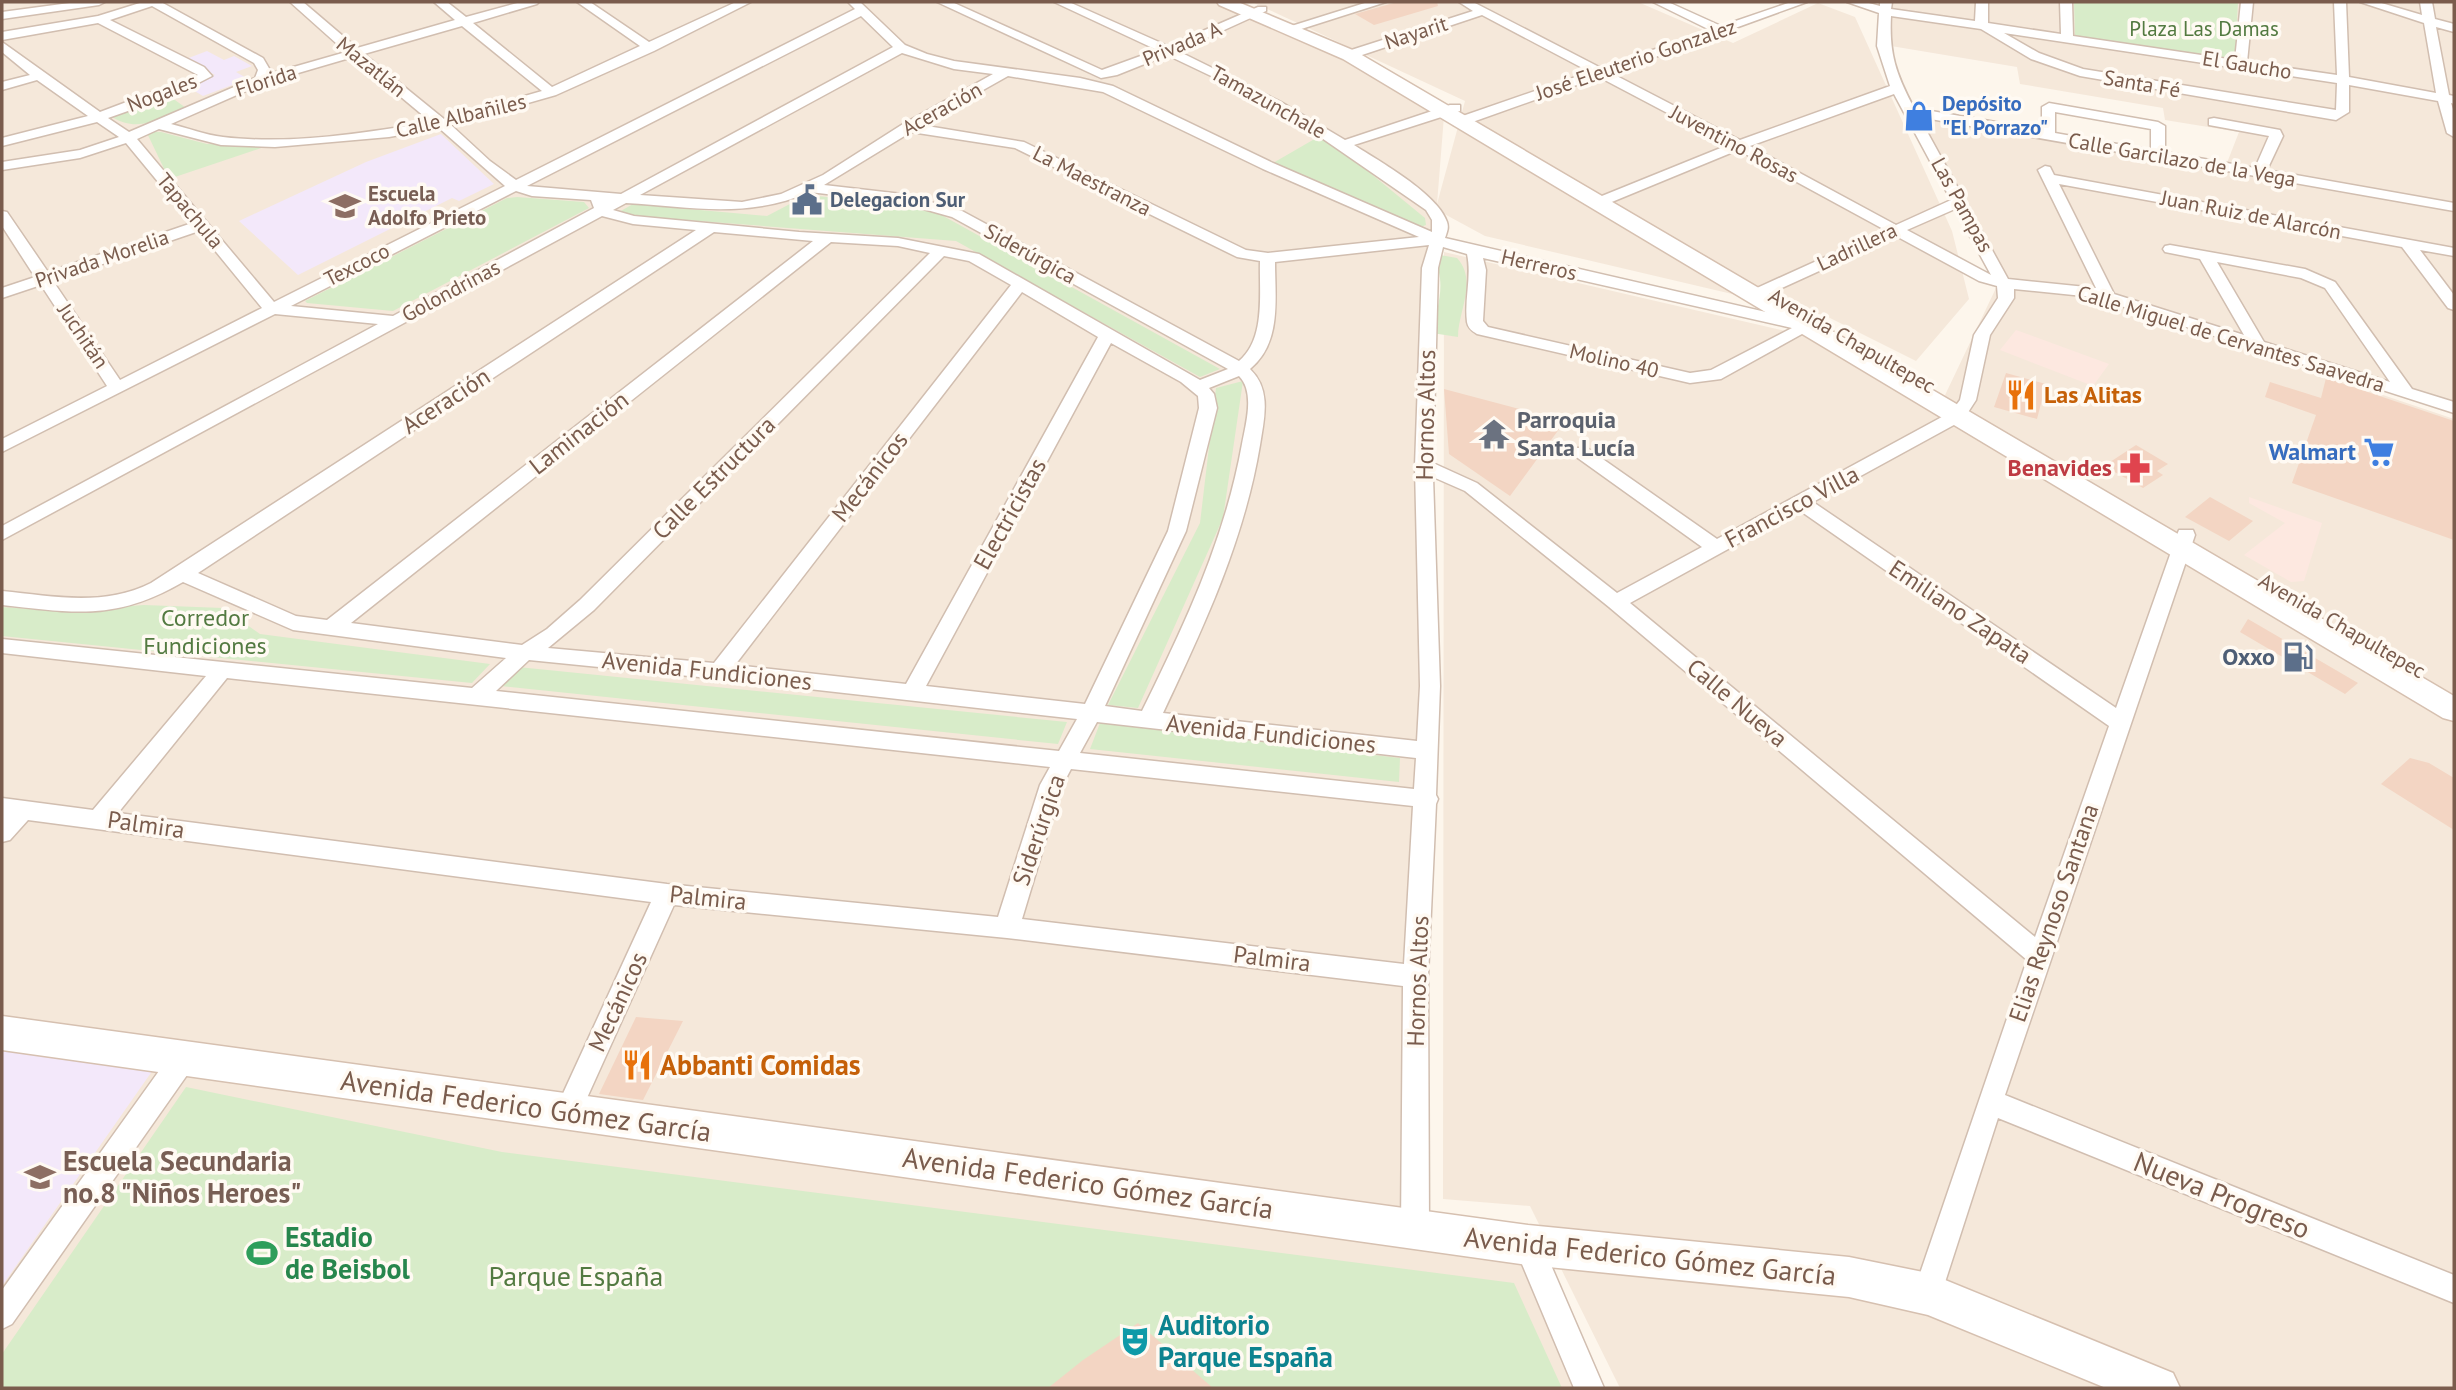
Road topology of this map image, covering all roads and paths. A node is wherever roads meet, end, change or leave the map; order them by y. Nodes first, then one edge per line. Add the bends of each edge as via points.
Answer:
1 (5, 2) edge
2 (99, 2) edge
3 (153, 2) edge
4 (296, 2) edge
5 (440, 2) edge
6 (533, 2) edge
7 (583, 2) edge
8 (943, 2) edge
9 (1060, 2) edge
10 (1225, 2) edge
11 (1380, 2) edge
12 (1465, 2) edge
13 (1659, 2) edge
14 (1801, 2) edge
15 (1853, 2) edge
16 (1982, 2) edge
17 (2066, 2) edge
18 (2247, 2) edge
19 (2340, 2) edge
20 (2366, 2) edge
21 (2426, 2) edge
22 (737, 3) edge
23 (859, 6) edge
24 (1885, 6) edge
25 (1253, 8) edge
26 (1483, 11) junction
27 (15, 14) junction
28 (2, 16) edge
29 (100, 19) junction
30 (2427, 20) junction
31 (463, 22) junction
32 (1981, 24) junction
33 (1295, 27) junction
34 (2454, 28) edge
35 (1719, 30) junction
36 (2, 36) edge
37 (2067, 38) junction
38 (2, 46) edge
39 (650, 47) junction
40 (901, 48) junction
41 (1168, 50) junction
42 (1353, 53) junction
43 (352, 54) junction
44 (2434, 54) junction
45 (2454, 60) edge
46 (2241, 64) junction
47 (1598, 72) junction
48 (1004, 74) junction
49 (39, 76) junction
50 (260, 80) junction
51 (2343, 80) junction
52 (2, 86) edge
53 (1897, 88) junction
54 (551, 92) junction
55 (2449, 99) edge
56 (1909, 111) junction
57 (1457, 115) junction
58 (97, 117) junction
59 (2214, 122) dead end
60 (442, 124) junction
61 (159, 125) junction
62 (908, 127) junction
63 (2454, 133) edge
64 (2048, 136) junction
65 (129, 138) junction
66 (2, 142) edge
67 (1345, 145) junction
68 (1739, 145) junction
69 (2158, 155) junction
70 (2, 166) edge
71 (2259, 173) junction
72 (512, 186) junction
73 (808, 188) junction
74 (627, 197) junction
75 (1603, 201) junction
76 (1960, 201) junction
77 (599, 203) junction
78 (2454, 207) edge
79 (2, 215) edge
80 (202, 225) junction
81 (710, 228) junction
82 (1894, 230) junction
83 (827, 238) junction
84 (1437, 240) junction
85 (2407, 244) junction
86 (942, 248) junction
87 (2170, 249) dead end
88 (1474, 251) junction
89 (2454, 252) edge
90 (2205, 255) junction
91 (1268, 258) junction
92 (44, 278) junction
93 (1021, 284) junction
94 (2004, 284) junction
95 (2, 293) edge
96 (1759, 293) junction
97 (2108, 297) junction
98 (2454, 305) edge
99 (271, 309) junction
100 (396, 321) junction
101 (1812, 324) junction
102 (1107, 335) junction
103 (2258, 345) junction
104 (1241, 369) junction
105 (1200, 386) junction
106 (117, 388) junction
107 (2406, 393) junction
108 (2454, 408) edge
109 (1961, 412) junction
110 (2, 446) edge
111 (1581, 452) dead end
112 (1424, 466) junction
113 (1801, 503) junction
114 (2, 534) edge
115 (2183, 541) junction
116 (1717, 548) junction
117 (182, 574) junction
118 (2258, 594) junction
119 (2, 598) edge
120 (1616, 602) junction
121 (2344, 627) junction
122 (331, 628) junction
123 (2, 646) edge
124 (524, 653) junction
125 (223, 670) junction
126 (719, 671) junction
127 (2454, 692) edge
128 (912, 694) junction
129 (476, 697) junction
130 (2454, 710) edge
131 (1090, 715) junction
132 (1148, 721) junction
133 (2120, 722) junction
134 (1428, 751) junction
135 (1064, 760) junction
136 (1427, 799) junction
137 (12, 808) edge
138 (100, 818) junction
139 (2, 834) edge
140 (667, 894) junction
141 (1007, 928) junction
142 (2040, 956) junction
143 (1416, 976) junction
144 (2, 1033) edge
145 (183, 1059) junction
146 (1990, 1102) junction
147 (568, 1111) junction
148 (1415, 1229) junction
149 (1528, 1245) junction
150 (2454, 1289) edge
151 (1927, 1294) junction
152 (2, 1314) edge
153 (1589, 1388) edge
154 (2158, 1388) edge

1 - 27 street
2 - 27 street
3 - 29 street
3 - 50 street via 259,61 264,70
4 - 43 street, Mazatlán
5 - 31 street
6 - 31 street, Florida
7 - 39 street
8 - 41 street, Privada A via 1101,74
9 - 41 street, Tamazunchale
10 - 25 main road, Avenida Chapultepec
11 - 33 street
12 - 26 street, Juventino Rosas
13 - 35 street
14 - 35 street, José Eleuterio Gonzalez
15 - 24 street, El Gaucho
16 - 32 street
17 - 37 street
18 - 46 street
19 - 51 street
20 - 30 street
21 - 30 street
22 - 39 street, Calle Albañiles
23 - 40 street
23 - 72 street, Texcoco
24 - 32 street, El Gaucho
24 - 53 street, Las Pampas via 1883,46
25 - 33 main road, Avenida Chapultepec
25 - 41 street, Privada A
26 - 42 street, Nayarit
26 - 47 street, Juventino Rosas
27 - 28 street
29 - 36 street
29 - 58 street, Nogales via 206,76
30 - 34 street
30 - 44 street
31 - 43 street, Florida
31 - 54 street
32 - 37 street, El Gaucho
32 - 51 street, Santa Fé via 2035,56 2080,72 2336,116 2342,112
33 - 42 main road, Avenida Chapultepec
35 - 47 street, José Eleuterio Gonzalez
37 - 46 street, El Gaucho
38 - 49 street, Tapachula
39 - 54 street, Calle Albañiles
40 - 48 street via 937,62
40 - 74 street
41 - 67 street, Tamazunchale
42 - 57 main road, Avenida Chapultepec
43 - 50 street, Florida
43 - 60 street, Mazatlán
44 - 45 street
44 - 55 street
46 - 51 street, El Gaucho
47 - 57 street, José Eleuterio Gonzalez
47 - 68 street, Juventino Rosas
48 - 62 street, Aceración
48 - 84 street via 1108,89
49 - 52 street
49 - 58 street, Tapachula
50 - 61 street, Florida
51 - 55 street, El Gaucho
53 - 56 street, Las Pampas
53 - 68 street
54 - 60 street, Calle Albañiles
55 - 63 street
56 - 64 street, Calle Garcilazo de la Vega
56 - 76 street, Las Pampas
57 - 67 street, José Eleuterio Gonzalez
57 - 75 main road, Avenida Chapultepec
58 - 65 street, Tapachula
58 - 66 street, Nogales
59 - 71 street via 2275,133
60 - 61 street, Calle Albañiles via 275,142 221,141
60 - 72 street, Mazatlán
61 - 65 street, Florida
62 - 73 street, Aceración
62 - 91 street, La Maestranza via 1019,145 1223,246
64 - 69 street, Calle Garcilazo de la Vega
64 - 69 street via 2049,107 2158,126
65 - 70 street, Florida via 80,155
65 - 80 street, Tapachula
67 - 84 street, Tamazunchale via 1432,207 1441,221
68 - 75 street
68 - 82 street, Juventino Rosas
69 - 71 street, Calle Garcilazo de la Vega
71 - 78 street, Calle Garcilazo de la Vega
72 - 77 street, Siderúrgica
72 - 99 street, Texcoco
73 - 74 street, Siderúrgica via 757,205
73 - 104 street, Siderúrgica via 934,204
74 - 77 street, Siderúrgica
75 - 96 main road, Avenida Chapultepec
76 - 82 street, Ladrillera
76 - 94 street, Las Pampas
77 - 81 street, Siderúrgica via 633,220
77 - 100 street, Golondrinas
79 - 92 street, Juchitán
80 - 92 street, Privada Morelia
80 - 99 street, Tapachula
81 - 83 street, Siderúrgica
81 - 117 street, Aceración
82 - 94 street, Juventino Rosas via 1970,272
82 - 96 street, Ladrillera
83 - 86 street, Siderúrgica
83 - 122 street, Laminación
84 - 88 street, Herreros
84 - 91 street, Herreros
84 - 112 street, Hornos Altos via 1430,268
85 - 89 street, Juan Ruiz de Alarcón
85 - 97 street, Juan Ruiz de Alarcón via 2046,173
85 - 98 street
86 - 93 street, Siderúrgica via 974,257
86 - 124 street, Calle Estructura via 587,605
87 - 90 street
88 - 101 street, Herreros
88 - 101 street, Molino 40 via 1478,270 1475,321 1483,331 1690,378 1709,378
90 - 103 street
90 - 107 street via 2305,274 2330,285
91 - 104 street via 1264,335 1257,355
92 - 95 street, Privada Morelia
92 - 106 street, Juchitán
93 - 102 street, Siderúrgica
93 - 126 street, Mecánicos
94 - 97 street, Calle Miguel de Cervantes Saavedra via 2084,290
94 - 109 street via 2006,298 1978,346
96 - 101 main road, Avenida Chapultepec
97 - 103 street, Calle Miguel de Cervantes Saavedra
99 - 100 street
99 - 106 street, Texcoco
100 - 114 street, Golondrinas
101 - 109 main road, Avenida Chapultepec
102 - 105 street, Siderúrgica
102 - 128 street, Electricistas
103 - 107 street, Calle Miguel de Cervantes Saavedra
104 - 105 street
104 - 132 street via 1252,380 1255,418 1243,495 1215,580
105 - 131 street, Siderúrgica via 1208,408 1177,531
106 - 110 street, Texcoco
107 - 108 street, Calle Miguel de Cervantes Saavedra
109 - 113 street, Francisco Villa
109 - 115 main road, Avenida Chapultepec
111 - 116 street
112 - 120 street, Calle Nueva via 1471,487
112 - 134 street, Hornos Altos
113 - 116 street, Francisco Villa
113 - 133 street, Emiliano Zapata
115 - 118 main road
115 - 121 main road, Avenida Chapultepec
115 - 133 street, Elias Reynoso Santana
116 - 120 street, Francisco Villa
117 - 119 street via 115,603 90,606
117 - 122 street, Avenida Fundiciones via 293,623
118 - 121 main road via 2280,597
118 - 130 main road
120 - 142 street, Calle Nueva
121 - 127 main road, Avenida Chapultepec
122 - 124 street, Avenida Fundiciones
123 - 125 street, Avenida Fundiciones
124 - 126 street, Avenida Fundiciones
124 - 129 street, Calle Estructura
125 - 129 street, Avenida Fundiciones
125 - 138 street
126 - 128 street, Avenida Fundiciones
128 - 131 street, Avenida Fundiciones
129 - 135 street, Avenida Fundiciones
131 - 132 street, Avenida Fundiciones
131 - 135 street, Siderúrgica
132 - 134 street, Avenida Fundiciones
133 - 142 street, Elias Reynoso Santana
134 - 136 street, Hornos Altos
135 - 136 street, Avenida Fundiciones
135 - 141 street, Siderúrgica via 1051,785
136 - 143 street, Hornos Altos
137 - 138 street, Palmira
137 - 139 street
138 - 140 street, Palmira
140 - 141 street, Palmira
140 - 147 street, Mecánicos
141 - 143 street, Palmira
142 - 146 street, Elias Reynoso Santana
143 - 148 street, Hornos Altos
144 - 145 main road, Avenida Federico Gómez García
145 - 147 main road, Avenida Federico Gómez García
145 - 152 street
146 - 150 street, Nueva Progreso
146 - 151 street, Elias Reynoso Santana
147 - 148 main road, Avenida Federico Gómez García
148 - 149 main road, Avenida Federico Gómez García
149 - 151 main road, Avenida Federico Gómez García via 1849,1277
149 - 153 street
151 - 154 main road, Avenida Federico Gómez García

